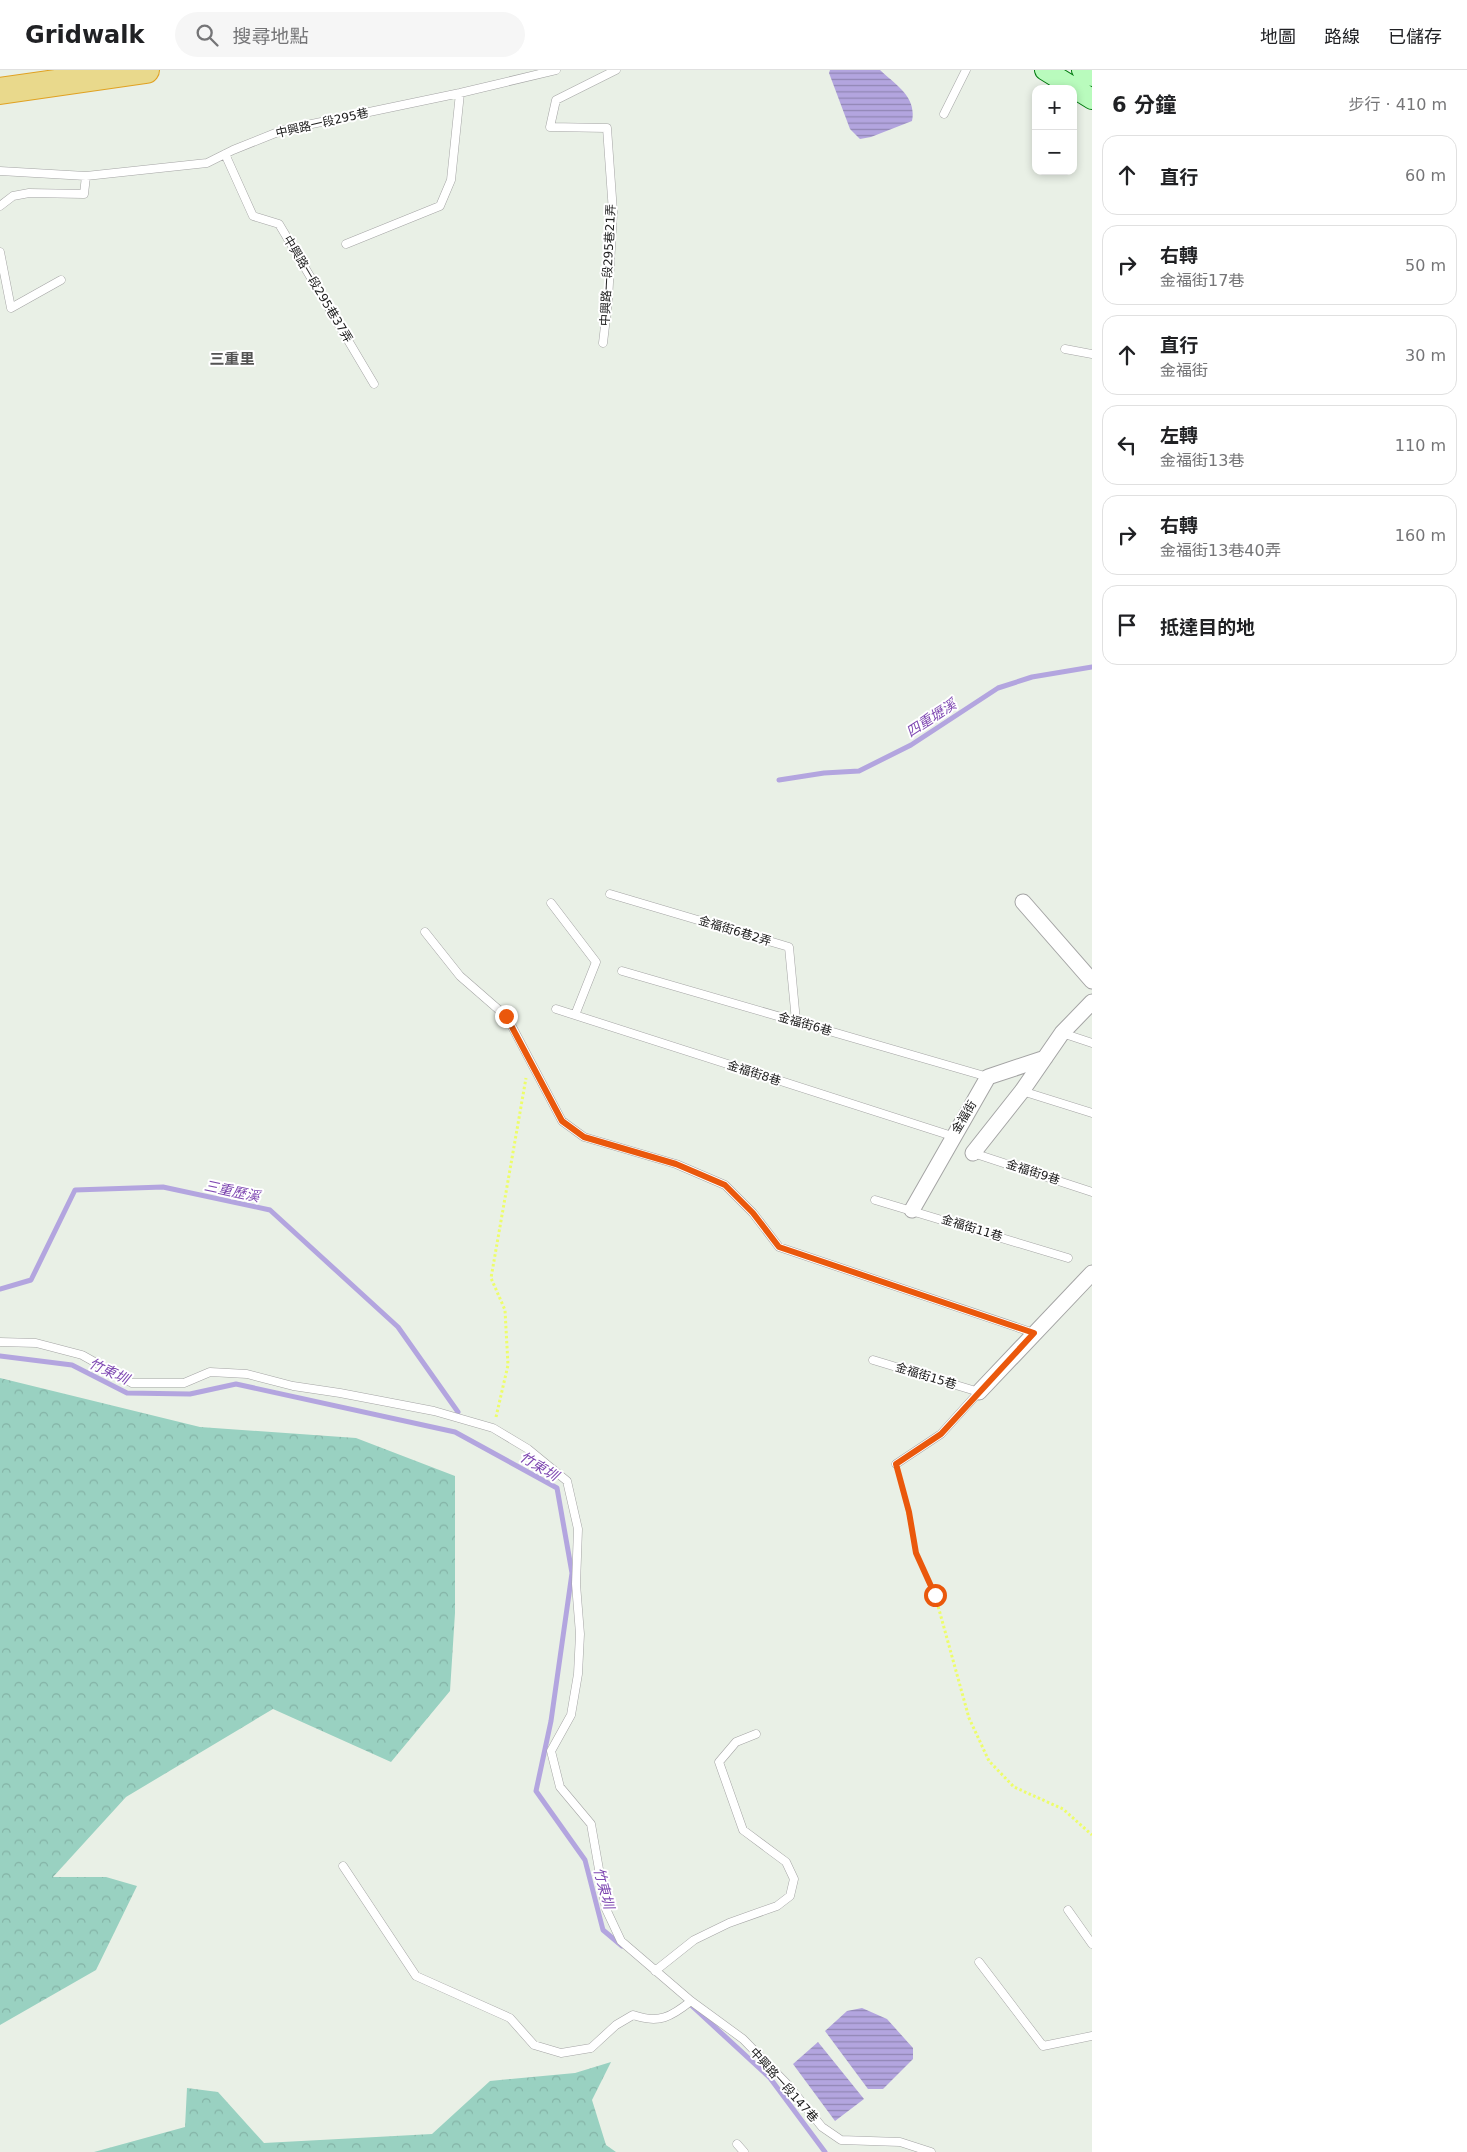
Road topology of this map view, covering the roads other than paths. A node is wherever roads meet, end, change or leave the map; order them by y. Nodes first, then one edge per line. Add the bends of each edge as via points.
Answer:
1 (146, 70) edge
2 (556, 70) edge
3 (616, 70) edge
4 (966, 70) edge
5 (1045, 70) edge
6 (1082, 70) edge
7 (1092, 76) edge
8 (0, 91) edge
9 (460, 93) junction
10 (1092, 98) edge
11 (944, 114) dead end
12 (225, 154) junction
13 (0, 172) edge
14 (86, 176) junction
15 (0, 206) edge
16 (346, 244) dead end
17 (0, 252) edge
18 (61, 280) dead end
19 (603, 343) dead end
20 (1065, 349) dead end
21 (1092, 354) edge
22 (374, 384) dead end
23 (610, 894) dead end
24 (551, 902) dead end
25 (1023, 902) dead end
26 (424, 932) dead end
27 (622, 971) dead end
28 (1092, 981) edge
29 (1092, 1002) edge
30 (556, 1009) dead end
31 (575, 1016) junction
32 (796, 1021) junction
33 (1062, 1033) junction
34 (1092, 1043) edge
35 (1044, 1058) junction
36 (988, 1077) junction
37 (1022, 1092) junction
38 (1092, 1113) edge
39 (952, 1136) junction
40 (973, 1153) joint
41 (1092, 1192) edge
42 (875, 1200) dead end
43 (912, 1210) junction
44 (1068, 1258) dead end
45 (1092, 1273) edge
46 (1034, 1333) junction
47 (0, 1342) edge
48 (873, 1360) dead end
49 (978, 1392) junction
50 (896, 1464) road end
51 (756, 1734) dead end
52 (343, 1866) dead end
53 (1068, 1910) dead end
54 (1092, 1944) edge
55 (979, 1962) dead end
56 (655, 1971) junction
57 (692, 2000) junction
58 (1092, 2036) edge
59 (737, 2144) dead end
60 (744, 2152) edge
61 (931, 2152) edge

1 - 8 highway
2 - 9 lane, 中興路一段295巷
3 - 19 lane, 中興路一段295巷21弄 via 556,100 550,127 607,128 613,212
4 - 11 lane
5 - 10 main road
6 - 7 main road
9 - 12 lane, 中興路一段295巷 via 283,130
9 - 16 lane via 452,180 440,206
12 - 14 lane, 中興路一段295巷 via 207,163
12 - 22 lane, 中興路一段295巷37弄 via 254,216 279,224
13 - 14 lane, 中興路一段295巷
14 - 15 lane via 84,194 30,193 13,196
17 - 18 lane via 11,308
20 - 21 lane
23 - 32 lane, 金福街6巷2弄 via 789,947
24 - 31 lane via 596,962
25 - 28 street
26 - 46 lane via 460,976 506,1016 562,1121 584,1137 676,1164 725,1185 753,1213 779,1247
27 - 32 lane, 金福街6巷
29 - 33 street
30 - 31 lane, 金福街8巷
31 - 39 lane, 金福街8巷
32 - 36 lane, 金福街6巷
33 - 34 lane
33 - 35 street
35 - 36 street
35 - 37 street
36 - 39 street, 金福街
37 - 38 lane
37 - 40 street
39 - 43 street, 金福街
40 - 41 lane, 金福街9巷
42 - 43 lane, 金福街11巷
43 - 44 lane, 金福街11巷
45 - 46 street
46 - 49 street
47 - 56 lane, 中興路一段147巷 via 36,1343 82,1355 132,1383 184,1383 210,1372 247,1374 293,1386 434,1411 493,1428 528,1449 567,1481 578,1529 578,1674 571,1715 551,1751 560,1787 592,1824 606,1909 621,1941
48 - 49 lane, 金福街15巷
49 - 50 lane via 941,1434
51 - 56 lane via 736,1742 719,1762 743,1830 786,1862 794,1879 790,1896 777,1906 694,1940
52 - 57 lane via 416,1976 510,2018 534,2045 561,2053 590,2048 633,2015 649,2020 672,2016
53 - 54 lane
55 - 58 lane via 1043,2046
56 - 57 lane, 中興路一段147巷
57 - 61 lane, 中興路一段147巷 via 743,2039 788,2085 822,2127 841,2140 900,2142
59 - 60 lane

